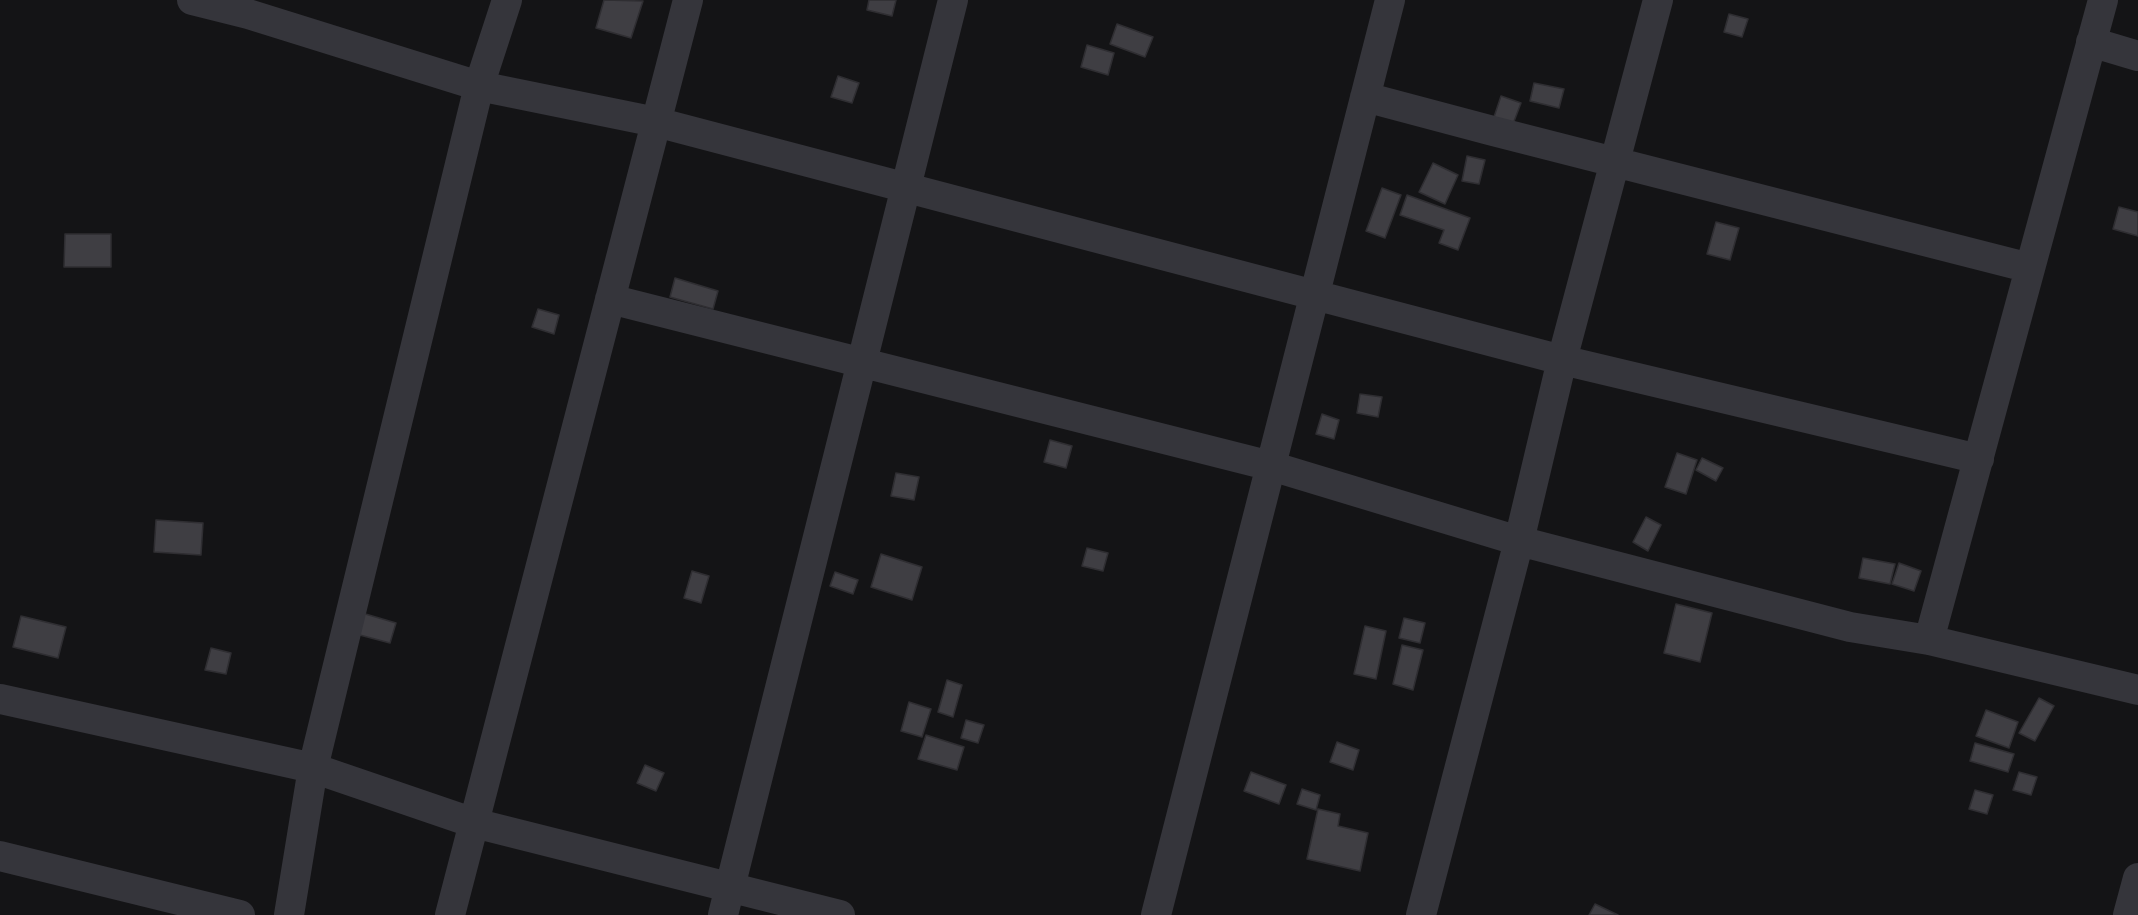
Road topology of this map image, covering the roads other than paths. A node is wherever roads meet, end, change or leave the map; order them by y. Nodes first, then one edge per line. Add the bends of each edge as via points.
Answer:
1 (192, 0) edge
2 (507, 0) edge
3 (688, 0) edge
4 (954, 0) edge
5 (1390, 0) edge
6 (1658, 0) edge
7 (2103, 0) edge
8 (249, 7) edge
9 (2091, 42) junction
10 (2138, 57) edge
11 (479, 86) junction
12 (1365, 97) junction
13 (656, 122) junction
14 (1614, 161) junction
15 (906, 188) junction
16 (2030, 268) junction
17 (1315, 295) junction
18 (610, 299) junction
19 (1562, 360) junction
20 (862, 362) junction
21 (1979, 459) junction
22 (1271, 466) junction
23 (1519, 541) junction
24 (1929, 640) junction
25 (2138, 690) edge
26 (0, 699) edge
27 (313, 768) junction
28 (474, 823) junction
29 (0, 856) edge
30 (2138, 878) edge
31 (726, 901) edge
32 (240, 915) edge
33 (289, 915) edge
34 (450, 915) edge
35 (840, 915) edge
36 (1156, 915) edge
37 (1421, 915) edge
38 (2128, 915) edge

1 - 8 street
2 - 11 street
3 - 13 street
4 - 15 street
5 - 12 street
6 - 14 street
7 - 9 street
8 - 11 street
9 - 10 street
9 - 16 street
11 - 13 street
11 - 27 street
12 - 14 street
12 - 17 street
13 - 15 street
13 - 18 street
14 - 16 street
14 - 19 street
15 - 17 street
15 - 20 street
16 - 21 street
17 - 19 street
17 - 22 street
18 - 20 street
18 - 28 street
19 - 21 street
19 - 23 street
20 - 22 street
20 - 31 street
21 - 24 street
22 - 23 street
22 - 36 street
23 - 24 street via 1850,627
23 - 37 street
24 - 25 street
26 - 27 street
27 - 28 street
27 - 33 street
28 - 31 street
28 - 34 street
29 - 32 street
30 - 38 street
31 - 35 street

